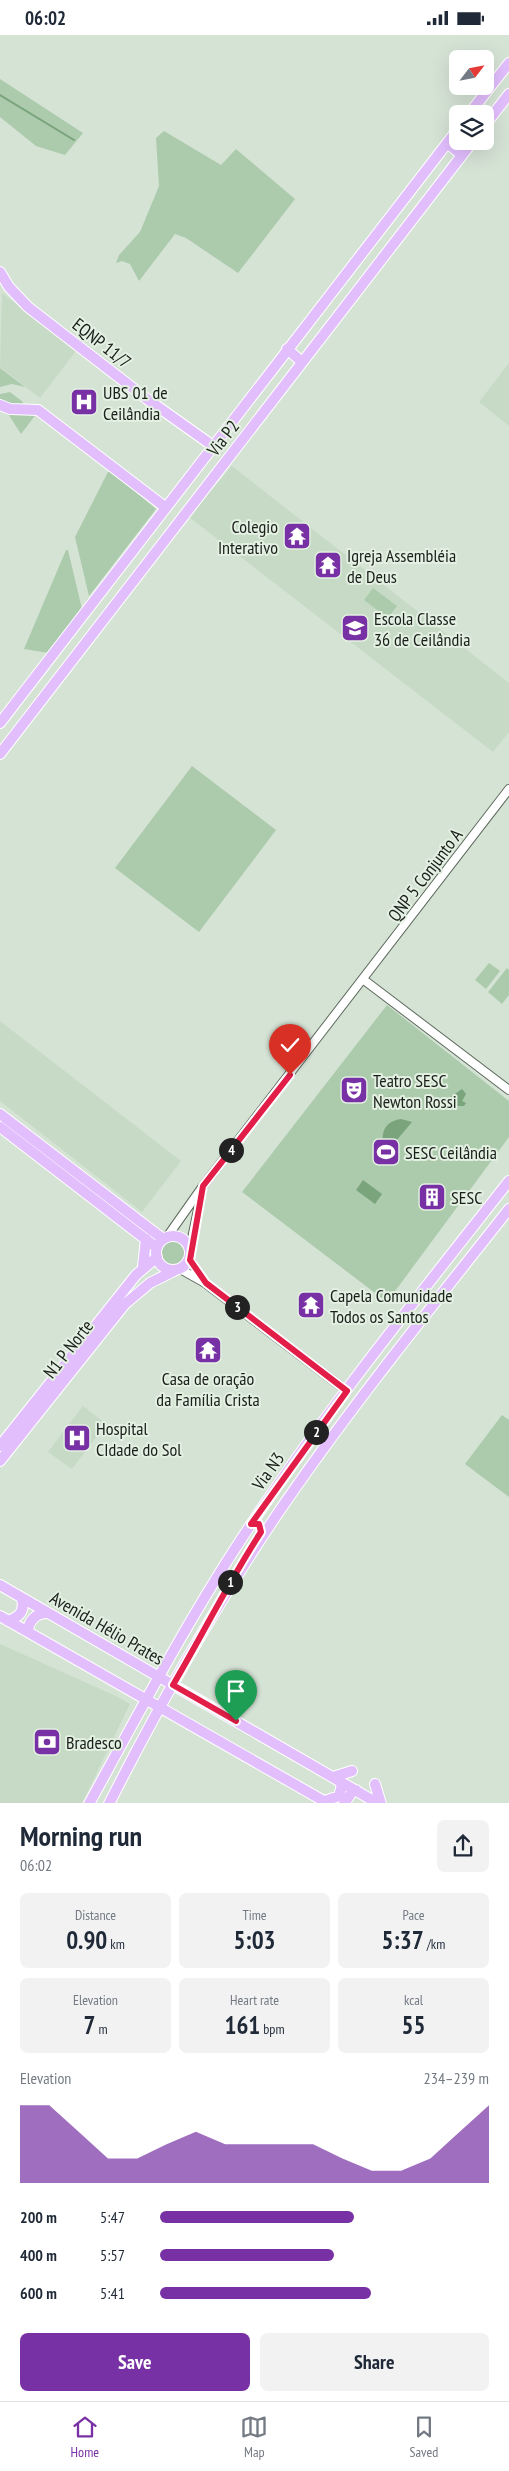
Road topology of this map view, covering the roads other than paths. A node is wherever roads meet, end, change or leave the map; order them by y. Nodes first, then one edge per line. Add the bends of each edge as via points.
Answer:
1 (509, 63) edge
2 (509, 94) edge
3 (477, 105) edge
4 (494, 113) edge
5 (447, 143) joint
6 (464, 150) edge
7 (462, 155) junction
8 (1, 274) edge
9 (287, 349) junction
10 (302, 362) junction
11 (277, 363) junction
12 (293, 373) junction
13 (0, 405) edge
14 (213, 446) junction
15 (166, 507) junction
16 (113, 575) junction
17 (102, 589) junction
18 (127, 589) junction
19 (118, 601) junction
20 (0, 723) edge
21 (1, 752) edge
22 (509, 789) edge
23 (364, 980) junction
24 (509, 1090) edge
25 (0, 1114) edge
26 (0, 1127) edge
27 (209, 1178) joint
28 (509, 1181) edge
29 (203, 1186) junction
30 (509, 1188) edge
31 (509, 1209) edge
32 (146, 1239) junction
33 (483, 1242) junction
34 (161, 1245) junction
35 (190, 1248) junction
36 (457, 1248) junction
37 (190, 1260) junction
38 (143, 1267) junction
39 (177, 1270) junction
40 (206, 1283) junction
41 (399, 1351) junction
42 (347, 1391) junction
43 (306, 1445) junction
44 (0, 1446) edge
45 (0, 1461) edge
46 (276, 1517) junction
47 (251, 1524) junction
48 (0, 1585) edge
49 (22, 1599) junction
50 (47, 1613) junction
51 (215, 1613) junction
52 (4, 1619) edge
53 (28, 1632) junction
54 (158, 1676) junction
55 (173, 1685) junction
56 (144, 1699) junction
57 (160, 1708) junction
58 (352, 1771) dead end
59 (336, 1779) junction
60 (375, 1784) dead end
61 (356, 1791) junction
62 (324, 1802) edge
63 (89, 1803) edge
64 (109, 1803) edge
65 (344, 1803) edge
66 (380, 1803) edge

1 - 3 main road
2 - 4 main road
5 - 7 main road
5 - 9 main road, Via P2
6 - 7 main road, Via P2
7 - 10 main road, Via P2
8 - 14 main road, EQNP 11/7 via 28,307
9 - 10 main road
9 - 11 main road, Via P2
10 - 12 main road, Via P2
11 - 12 main road
11 - 14 main road, Via P2
12 - 18 main road, Via P2
13 - 15 main road via 10,409 38,410
14 - 15 main road, Via P2
15 - 16 main road, Via P2
16 - 17 main road, Via P2
16 - 18 main road
17 - 19 main road
17 - 20 main road, Via P2
18 - 19 main road, Via P2
19 - 21 main road, Via P2
22 - 23 street, QNP 5 Conjunto A
23 - 24 street
23 - 27 street, QNP 5 Conjunto A
25 - 34 main road
26 - 32 main road
27 - 29 street, N1 P Norte
28 - 36 main road, Via N3
29 - 34 street, N1 P Norte
29 - 35 street, N1 P Norte
30 - 33 main road via 474,1234 474,1242
31 - 33 main road
32 - 34 main road
32 - 38 main road
33 - 41 main road
34 - 35 main road via 172,1235 183,1239
34 - 38 main road, N1 P Norte
34 - 39 main road via 163,1267
35 - 37 main road
36 - 41 main road via 466,1248 466,1257 411,1328
36 - 42 main road, Via N3
37 - 39 main road
37 - 40 street
38 - 44 main road, N1 P Norte
39 - 40 street
39 - 45 main road, N1 P Norte via 138,1292 112,1319
40 - 42 street
41 - 46 main road
42 - 43 main road, Via N3
43 - 46 main road via 265,1512 267,1518
43 - 47 main road, Via N3
46 - 51 main road
47 - 51 main road via 259,1524 261,1532
47 - 54 main road, Via N3
48 - 49 main road, Avenida Hélio Prates
49 - 50 main road, Avenida Hélio Prates
49 - 52 main road via 21,1613
50 - 53 main road via 34,1617
50 - 54 main road, Avenida Hélio Prates
51 - 55 main road
52 - 53 main road
53 - 56 main road
54 - 55 main road, Avenida Hélio Prates
54 - 56 main road, Via N3
55 - 57 main road
55 - 59 main road, Avenida Hélio Prates
56 - 57 main road
56 - 63 main road, Via N3
57 - 62 main road
57 - 64 main road
58 - 59 main road
59 - 61 main road, Avenida Hélio Prates
59 - 62 main road via 342,1785 341,1792
60 - 66 main road
61 - 65 main road
61 - 66 main road, Avenida Hélio Prates

